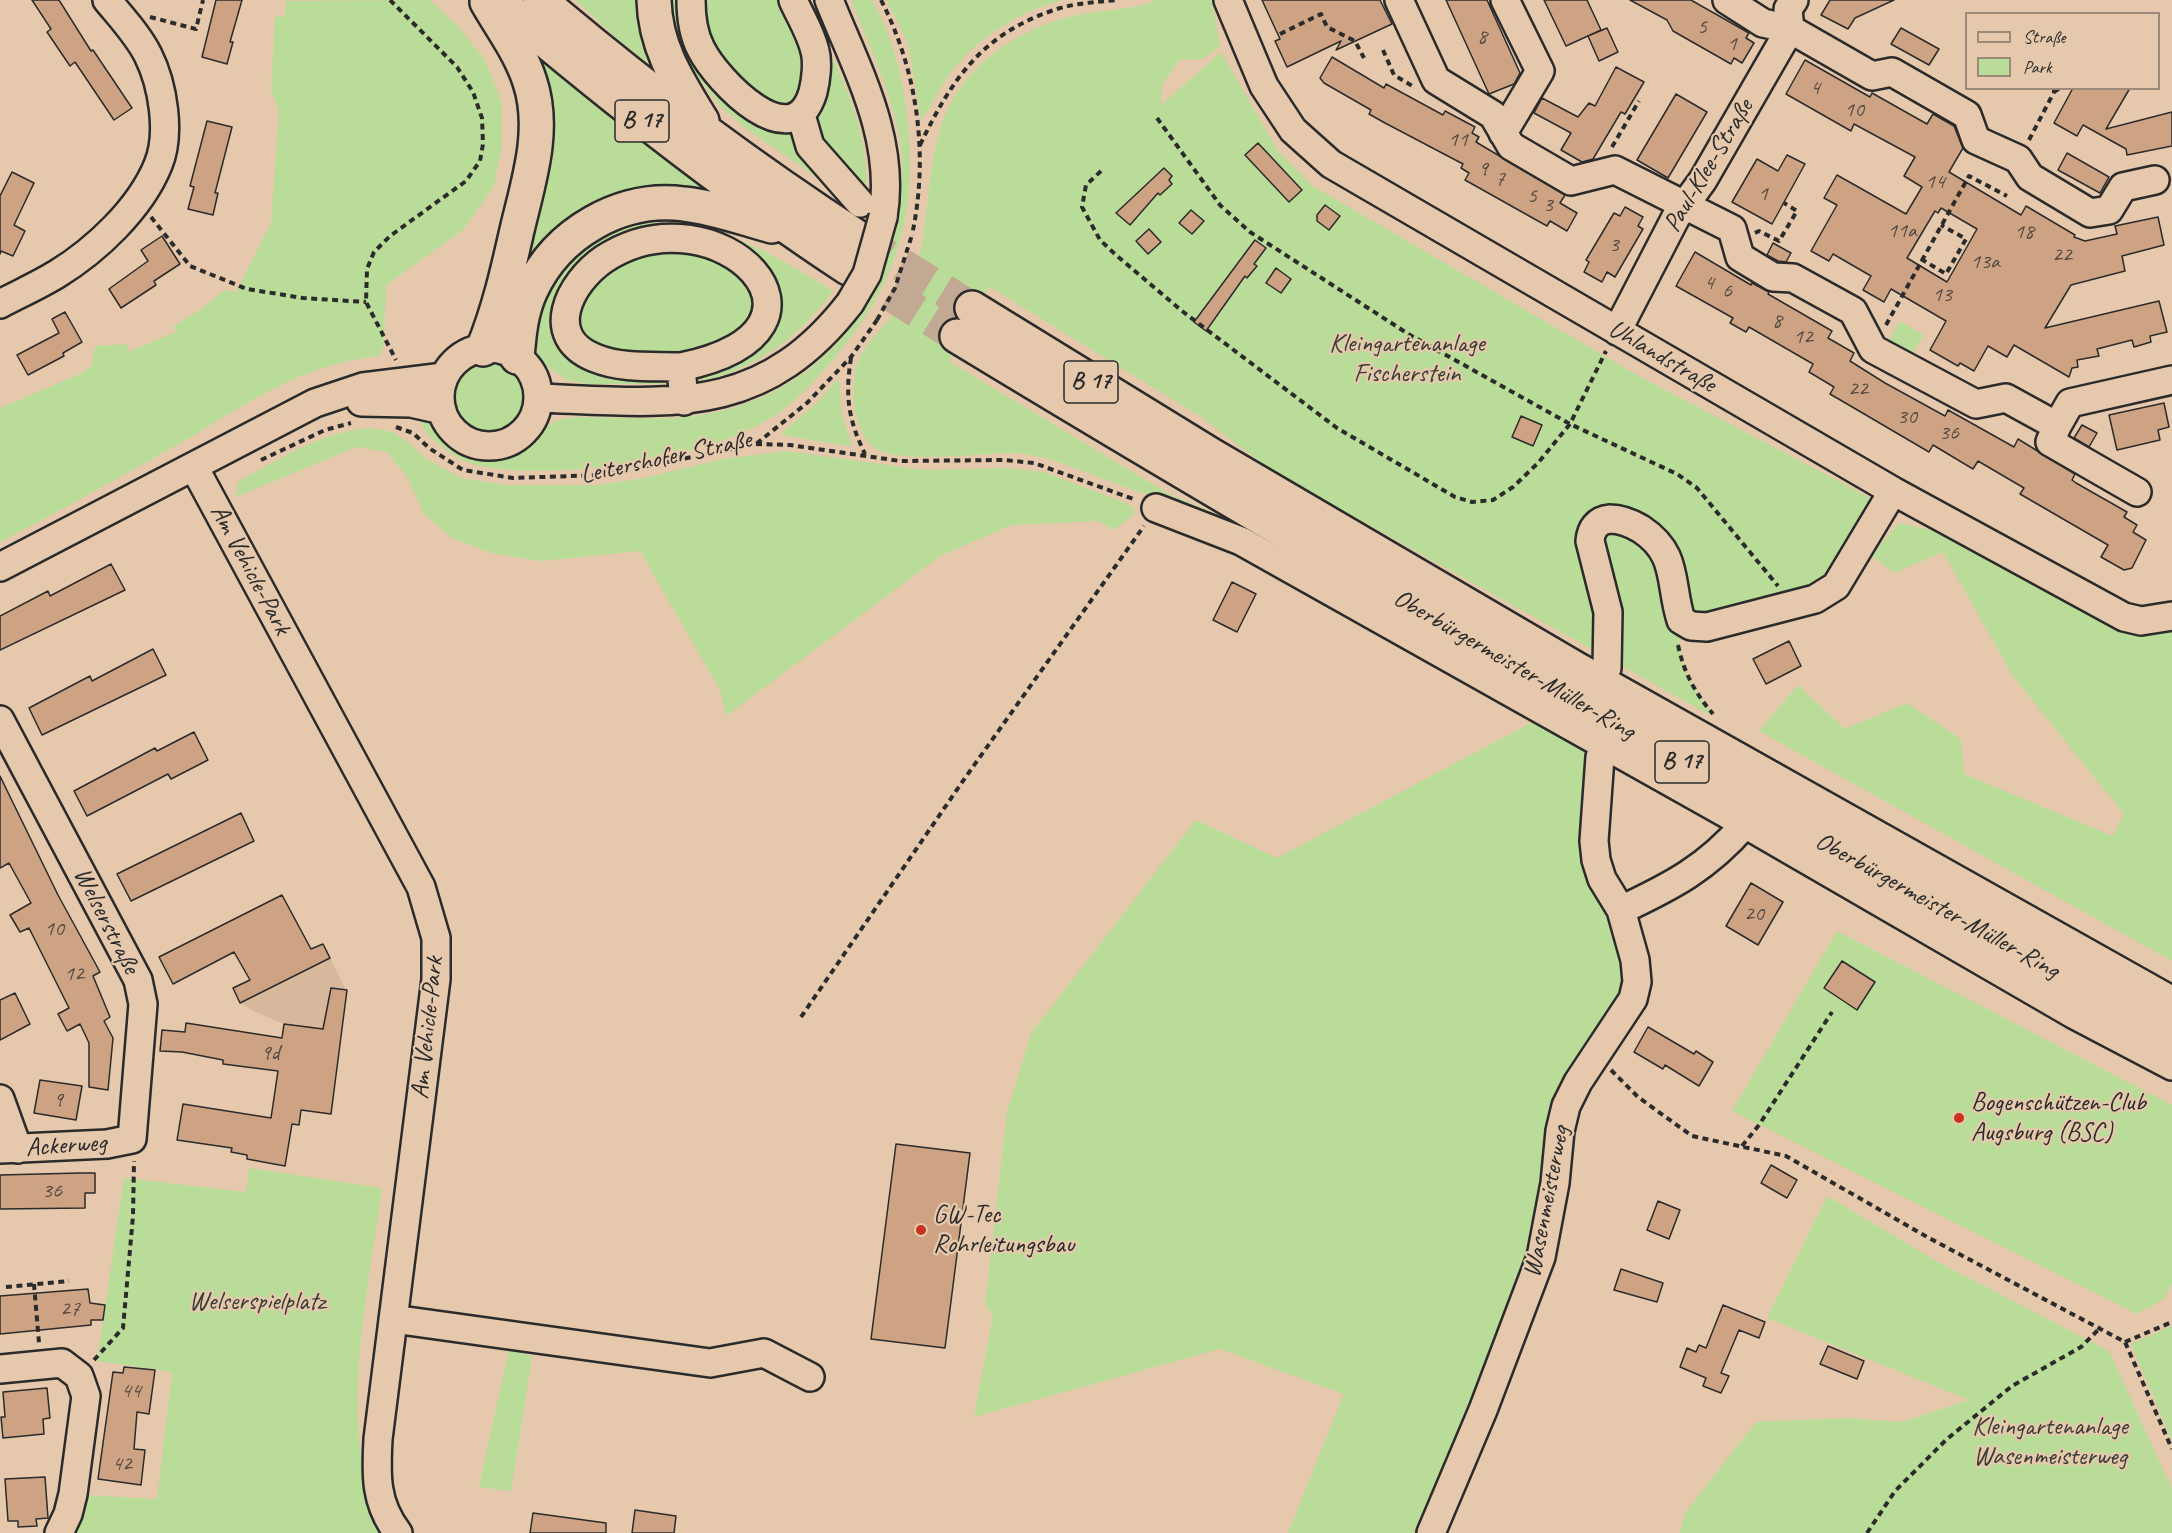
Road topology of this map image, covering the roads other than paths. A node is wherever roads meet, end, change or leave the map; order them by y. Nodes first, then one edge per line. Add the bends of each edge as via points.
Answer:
1 (107, 0) edge
2 (486, 0) edge
3 (497, 0) edge
4 (540, 0) edge
5 (654, 0) edge
6 (691, 0) edge
7 (793, 0) edge
8 (829, 0) edge
9 (1228, 0) edge
10 (1399, 0) edge
11 (1505, 0) edge
12 (1727, 0) edge
13 (1794, 0) edge
14 (1790, 29) junction
15 (845, 41) junction
16 (816, 52) junction
17 (801, 115) junction
18 (1503, 133) junction
19 (712, 138) junction
20 (2155, 180) dead end
21 (860, 203) dead end
22 (1683, 205) junction
23 (794, 232) junction
24 (0, 304) edge
25 (1617, 331) junction
26 (483, 349) junction
27 (517, 357) junction
28 (681, 367) junction
29 (444, 377) junction
30 (2172, 380) edge
31 (539, 398) junction
32 (684, 400) junction
33 (315, 403) junction
34 (442, 410) junction
35 (2057, 426) junction
36 (194, 466) junction
37 (1893, 491) junction
38 (2137, 492) dead end
39 (1156, 508) road end
40 (0, 567) edge
41 (2172, 616) edge
42 (1607, 668) dead end
43 (0, 720) edge
44 (1600, 757) dead end
45 (1745, 824) junction
46 (1621, 910) junction
47 (2172, 1004) edge
48 (2172, 1036) edge
49 (2172, 1066) edge
50 (0, 1099) edge
51 (132, 1139) joint
52 (9, 1149) edge
53 (393, 1319) junction
54 (0, 1369) edge
55 (810, 1377) dead end
56 (59, 1533) edge
57 (398, 1533) edge
58 (1431, 1533) edge

1 - 24 street via 147,54 157,78 165,117 158,164 138,201 76,260
2 - 26 highway via 520,57 530,82 537,129 505,284
3 - 23 highway, B 17 via 590,80
4 - 19 highway, B 17
5 - 19 highway via 661,46 671,70
6 - 17 street via 700,48 735,94 764,113 790,118
7 - 16 street
8 - 15 street, Leitershofer Straße
9 - 25 street, Uhlandstraße via 1264,86 1293,130 1308,145 1369,188
10 - 18 street via 1436,80 1493,115
11 - 18 street via 1540,71
12 - 14 street via 1763,23
13 - 14 street, Paul-Klee-Straße via 1788,9
14 - 20 street via 1872,76 1892,72 1967,116 1976,140 2018,159 2030,177 2090,213 2109,210 2123,187
14 - 22 street, Paul-Klee-Straße via 1703,180
15 - 16 street
15 - 32 street, Leitershofer Straße, bridge via 874,108 885,153 888,192 867,274 850,303 817,342 783,368 735,391
16 - 17 street via 815,84
17 - 21 street via 810,146
18 - 22 street via 1511,146 1571,181 1615,170
19 - 23 highway, B 17 via 854,254
22 - 25 street, Paul-Klee-Straße
22 - 35 street via 1732,229 1740,257 1773,277 1793,278 1853,311 1872,349 1976,404 2006,399
23 - 27 highway via 683,204 637,207 597,220 564,243 537,276 523,312
25 - 37 street, Uhlandstraße
26 - 27 street via 505,351
26 - 29 street via 462,357
27 - 31 street via 536,380
28 - 28 street via 720,357 762,325 766,314 765,290 744,261 718,247 697,242 658,241 621,251 592,268 579,281 565,311 571,339 580,350 614,363
28 - 32 street
29 - 33 street via 363,387
29 - 34 street
30 - 35 street via 2070,403
31 - 32 street, Leitershofer Straße
31 - 34 street via 524,432 497,446 465,440 455,433
33 - 34 street via 411,403
33 - 36 street
35 - 38 street via 2050,442
36 - 40 street
36 - 53 street, Am Vehicle-Park via 421,887 436,938 436,979
37 - 41 street, Uhlandstraße via 2124,617 2141,621
37 - 42 street via 1836,586 1815,599 1707,627 1691,626 1681,620 1674,578 1661,547 1632,524 1618,519 1598,523 1591,531 1590,541 1608,612
39 - 45 street via 1241,541
43 - 51 street, Welserstraße via 138,980 143,1004
44 - 46 street, Wasenmeisterweg via 1596,860 1602,879
45 - 46 street via 1724,849 1681,881
45 - 49 street via 2073,1014
46 - 58 street, Wasenmeisterweg via 1635,960 1637,982 1633,999 1566,1106 1541,1257 1484,1410
47 - 48 highway, Oberbürgermeister-Müller-Ring / B 17 via 1576,669 1211,456 965,322 1206,487 1947,913
50 - 52 street
51 - 52 street, Ackerweg
53 - 55 street via 710,1364 764,1353
53 - 57 street, Am Vehicle-Park via 376,1470 377,1494 387,1519
54 - 56 street via 62,1363 82,1386 73,1494

